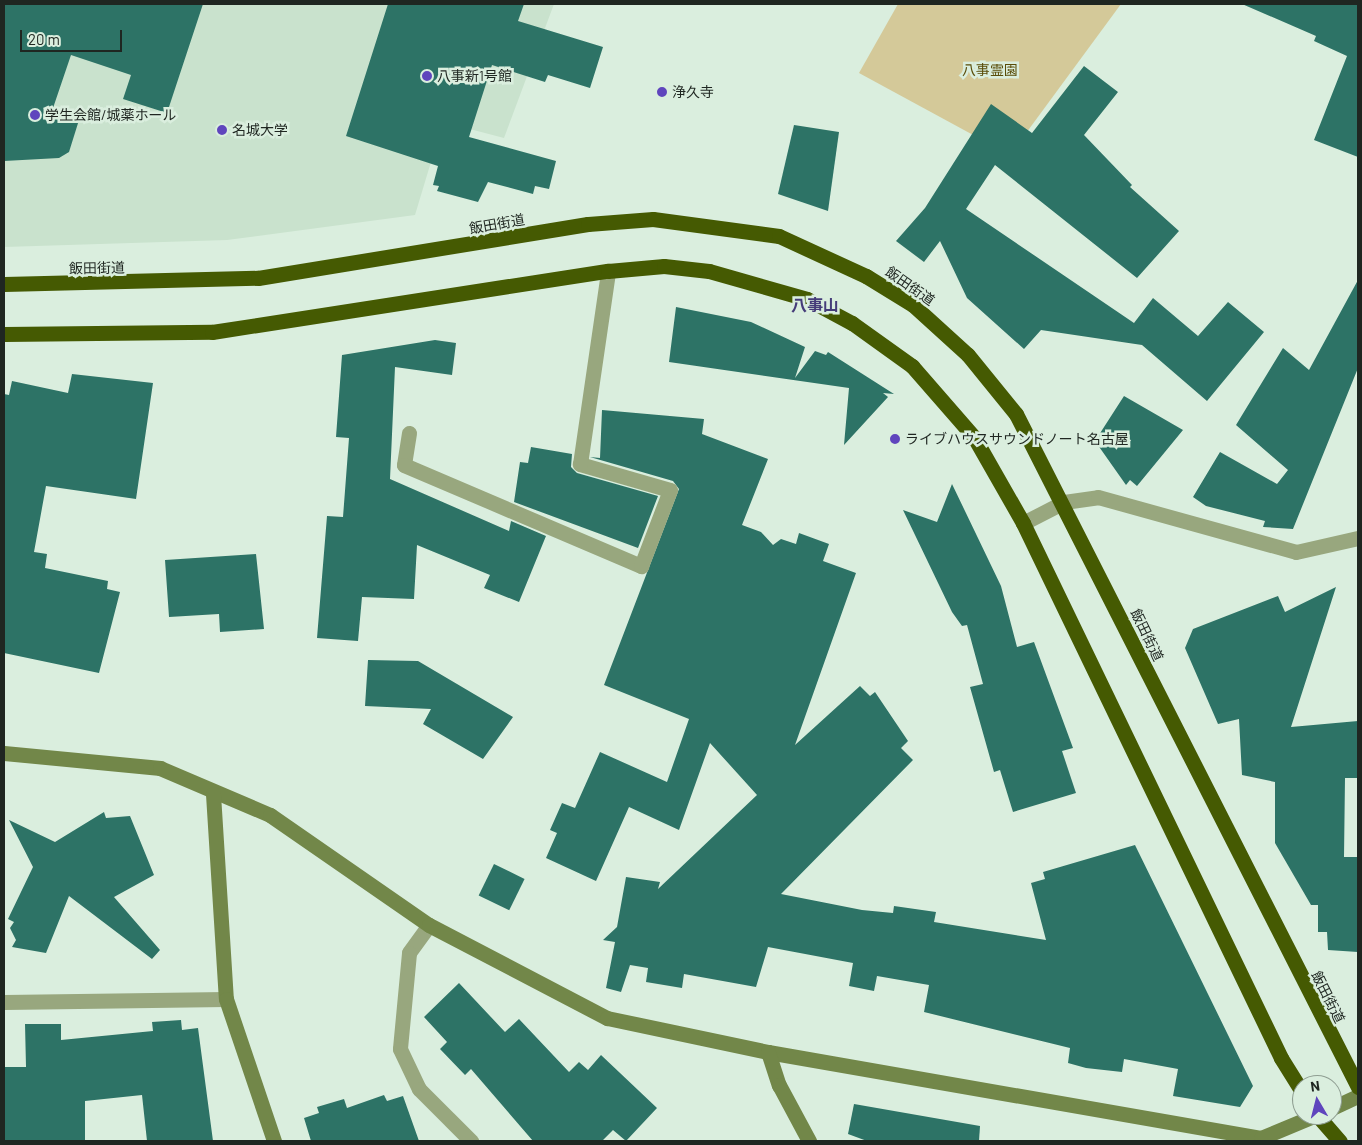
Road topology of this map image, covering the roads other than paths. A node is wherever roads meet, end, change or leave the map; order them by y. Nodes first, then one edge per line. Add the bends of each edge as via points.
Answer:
1 (608, 271) junction
2 (4, 284) edge
3 (4, 334) edge
4 (409, 434) dead end
5 (1064, 502) junction
6 (1023, 523) junction
7 (1358, 538) edge
8 (4, 753) edge
9 (213, 794) junction
10 (429, 925) junction
11 (226, 999) junction
12 (4, 1002) edge
13 (768, 1052) junction
14 (1292, 1076) edge
15 (1358, 1087) edge
16 (1358, 1096) edge
17 (1342, 1103) edge
18 (1293, 1125) edge
19 (1326, 1125) edge
20 (274, 1141) edge
21 (471, 1141) edge
22 (809, 1141) edge
23 (1340, 1141) edge

1 - 3 highway via 212,332
1 - 4 street via 580,464 670,490 641,566 404,466
1 - 6 highway via 664,266 709,271 807,299 852,323 912,366 943,397 974,437
2 - 5 highway, 飯田街道 via 258,278 588,224 653,219 779,236 830,257 906,300 968,355 1016,414
5 - 6 street
5 - 7 street via 1098,498 1296,552
5 - 15 highway, 飯田街道
6 - 14 highway
8 - 9 street via 160,768
9 - 10 street via 270,815
9 - 11 street
10 - 13 street via 607,1018
10 - 21 street via 409,953 400,1049 419,1089
11 - 12 street
11 - 20 street
13 - 18 street via 1261,1138
13 - 22 street via 779,1085
16 - 17 street
19 - 23 highway

